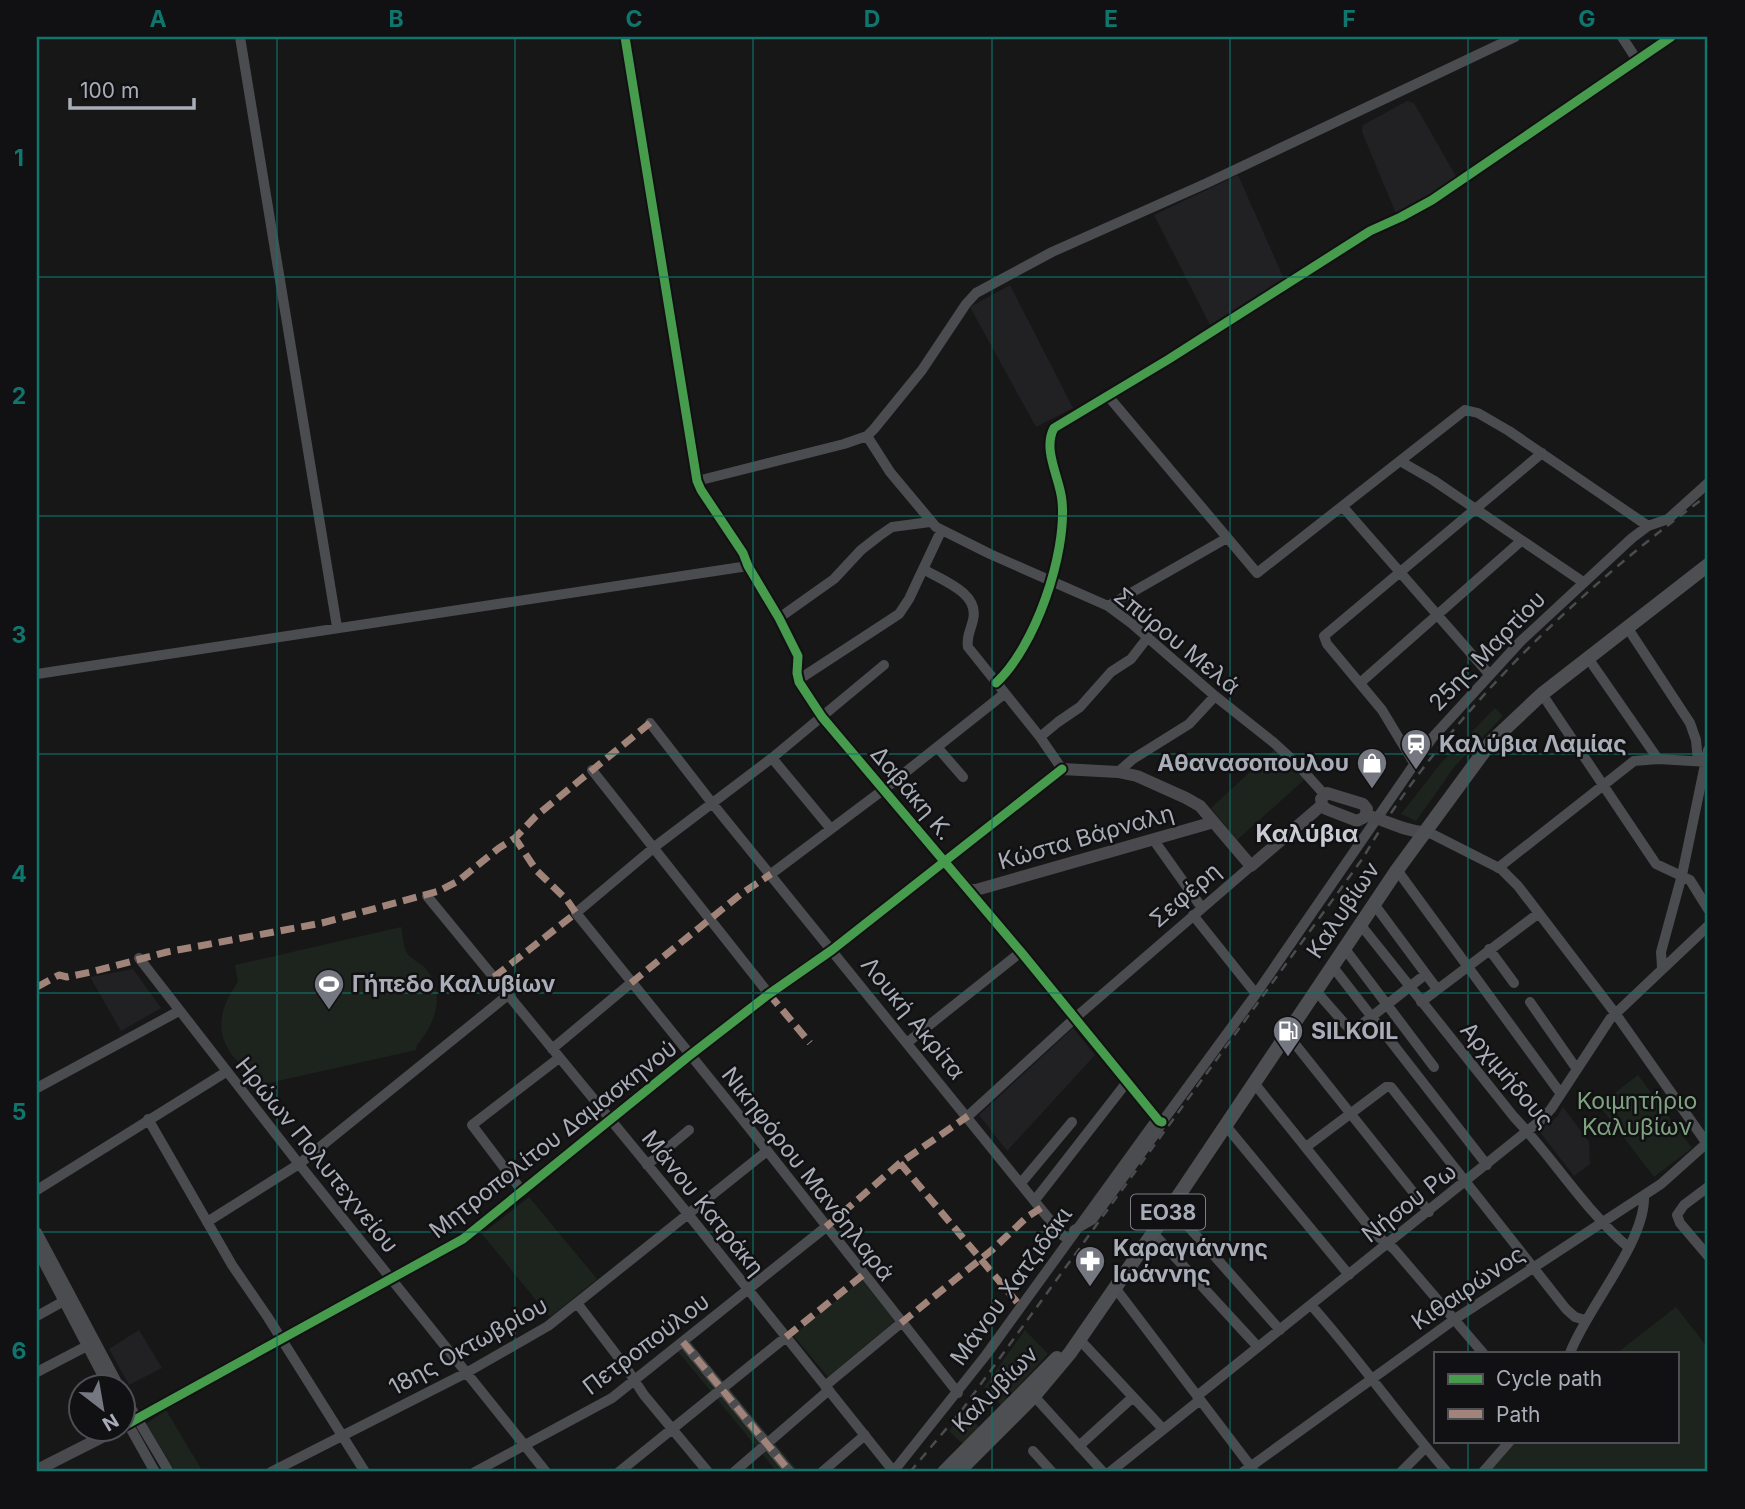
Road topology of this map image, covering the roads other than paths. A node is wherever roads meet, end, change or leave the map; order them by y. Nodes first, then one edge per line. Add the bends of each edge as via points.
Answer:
1 (240, 37) edge
2 (625, 37) edge
3 (1515, 37) edge
4 (1622, 37) edge
5 (1671, 37) edge
6 (1637, 60) junction
7 (1108, 396) junction
8 (867, 436) junction
9 (1542, 453) junction
10 (1400, 461) junction
11 (697, 481) junction
12 (1708, 483) edge
13 (1343, 507) junction
14 (1475, 509) junction
15 (930, 522) junction
16 (1648, 526) junction
17 (941, 531) junction
18 (1227, 538) junction
19 (1521, 541) junction
20 (1708, 565) edge
21 (748, 566) junction
22 (923, 569) junction
23 (1398, 572) junction
24 (1051, 580) junction
25 (1583, 582) junction
26 (1108, 606) junction
27 (1437, 616) junction
28 (779, 618) junction
29 (337, 627) junction
30 (1627, 627) junction
31 (1148, 637) junction
32 (1588, 658) junction
33 (884, 665) dead end
34 (37, 674) edge
35 (1489, 674) junction
36 (798, 680) junction
37 (996, 683) junction
38 (1360, 683) junction
39 (1004, 694) junction
40 (1542, 694) junction
41 (1215, 696) junction
42 (822, 717) junction
43 (650, 723) dead end
44 (1041, 737) junction
45 (937, 747) junction
46 (1708, 750) edge
47 (772, 758) junction
48 (1658, 760) junction
49 (1704, 761) edge
50 (1413, 763) junction
51 (592, 769) dead end
52 (1062, 769) junction
53 (1118, 772) junction
54 (963, 777) dead end
55 (1705, 783) edge
56 (1603, 785) junction
57 (883, 790) junction
58 (1323, 799) junction
59 (712, 803) junction
60 (1371, 816) junction
61 (1214, 822) junction
62 (831, 829) junction
63 (1423, 832) junction
64 (1153, 839) junction
65 (653, 849) junction
66 (945, 862) junction
67 (1251, 866) junction
68 (1498, 867) junction
69 (1397, 870) junction
70 (771, 874) junction
71 (1682, 874) junction
72 (969, 890) junction
73 (427, 896) dead end
74 (1374, 904) junction
75 (1202, 908) junction
76 (1708, 909) edge
77 (1539, 913) junction
78 (1193, 915) junction
79 (1360, 925) junction
80 (1708, 926) edge
81 (1345, 948) junction
82 (1489, 949) junction
83 (832, 950) junction
84 (1021, 951) junction
85 (139, 958) dead end
86 (1467, 966) junction
87 (1333, 967) junction
88 (1662, 967) junction
89 (1426, 974) junction
90 (631, 983) junction
91 (1514, 983) dead end
92 (1409, 987) junction
93 (1437, 989) junction
94 (1316, 991) junction
95 (769, 994) junction
96 (1256, 994) junction
97 (508, 995) junction
98 (1421, 1002) junction
99 (1530, 1002) dead end
100 (1387, 1004) junction
101 (180, 1011) junction
102 (1615, 1013) junction
103 (1371, 1016) junction
104 (1075, 1018) junction
105 (1287, 1034) junction
106 (908, 1042) junction
107 (552, 1049) junction
108 (690, 1056) junction
109 (559, 1058) junction
110 (1434, 1067) dead end
111 (1576, 1068) junction
112 (226, 1072) junction
113 (1128, 1082) junction
114 (1254, 1083) junction
115 (37, 1088) edge
116 (1562, 1094) junction
117 (1350, 1112) junction
118 (968, 1116) junction
119 (148, 1119) junction
120 (610, 1120) junction
121 (1159, 1120) junction
122 (1072, 1122) dead end
123 (1226, 1126) junction
124 (689, 1130) dead end
125 (1527, 1131) junction
126 (1708, 1144) edge
127 (1306, 1147) junction
128 (767, 1151) junction
129 (299, 1164) junction
130 (647, 1165) junction
131 (1487, 1165) junction
132 (1466, 1182) junction
133 (1021, 1183) junction
134 (1708, 1187) edge
135 (37, 1190) edge
136 (522, 1191) junction
137 (1644, 1196) junction
138 (1035, 1200) junction
139 (1171, 1207) junction
140 (1429, 1212) junction
141 (688, 1214) junction
142 (207, 1222) junction
143 (1602, 1223) junction
144 (826, 1227) junction
145 (37, 1232) edge
146 (1153, 1233) junction
147 (1071, 1234) junction
148 (1387, 1245) junction
149 (1628, 1247) junction
150 (37, 1250) edge
151 (1708, 1256) edge
152 (1533, 1267) junction
153 (1349, 1275) junction
154 (392, 1279) junction
155 (1116, 1289) junction
156 (748, 1290) junction
157 (64, 1301) junction
158 (577, 1303) junction
159 (1311, 1305) junction
160 (37, 1315) edge
161 (1455, 1319) junction
162 (1586, 1320) junction
163 (901, 1323) junction
164 (1280, 1329) junction
165 (786, 1337) junction
166 (281, 1339) junction
167 (1079, 1339) junction
168 (683, 1342) junction
169 (87, 1346) junction
170 (1258, 1347) junction
171 (1482, 1352) edge
172 (1570, 1352) edge
173 (37, 1372) edge
174 (100, 1372) edge
175 (111, 1372) edge
176 (466, 1373) junction
177 (1370, 1379) junction
178 (634, 1380) junction
179 (827, 1388) junction
180 (721, 1389) junction
181 (958, 1393) junction
182 (1034, 1396) junction
183 (1133, 1397) junction
184 (1198, 1398) junction
185 (136, 1417) edge
186 (672, 1429) junction
187 (1163, 1429) junction
188 (136, 1434) edge
189 (865, 1435) junction
190 (342, 1436) junction
191 (136, 1439) edge
192 (89, 1442) edge
193 (1509, 1442) edge
194 (766, 1444) junction
195 (524, 1446) junction
196 (1079, 1447) junction
197 (1426, 1447) junction
198 (1033, 1451) dead end
199 (37, 1470) edge
200 (1249, 1470) edge
201 (155, 1472) edge
202 (169, 1472) edge
203 (271, 1472) edge
204 (365, 1472) edge
205 (475, 1472) edge
206 (546, 1472) edge
207 (619, 1472) edge
208 (708, 1472) edge
209 (734, 1472) edge
210 (790, 1472) edge
211 (822, 1472) edge
212 (893, 1472) edge
213 (944, 1472) edge
214 (958, 1472) edge
215 (1052, 1472) edge
216 (1103, 1472) edge
217 (1110, 1472) edge
218 (1401, 1472) edge
219 (1447, 1472) edge
220 (1483, 1472) edge

1 - 29 street
2 - 11 street
3 - 8 street via 1052,252 976,293 922,370
4 - 6 street
5 - 6 street
6 - 7 street via 1473,174 1408,214 1370,231
7 - 18 street
7 - 24 street via 1052,431 1052,455 1063,505 1060,547
8 - 11 street
8 - 15 street, Σπύρου Μελά
9 - 10 street via 1478,413 1463,411
9 - 14 street
9 - 16 street
10 - 13 street
10 - 14 street
11 - 21 street, Δαβάκη Κ.
12 - 16 street, 25ης Μαρτίου via 1668,519
13 - 18 street via 1257,573
13 - 23 street
14 - 19 street
14 - 23 street
15 - 17 street, Σπύρου Μελά
15 - 28 street via 892,527 861,550 834,579
16 - 25 street, 25ης Μαρτίου
17 - 22 street
17 - 24 street, Σπύρου Μελά
18 - 26 street
19 - 25 street
19 - 27 street
20 - 30 main road, Καλυβίων / ΕΟ38
21 - 28 street, Δαβάκη Κ.
21 - 29 street
22 - 36 street via 899,614
22 - 37 street via 969,597 974,610 968,647
23 - 27 street
23 - 38 street via 1326,634 1327,644
24 - 26 street, Σπύρου Μελά
24 - 37 street via 1024,649
25 - 35 street, 25ης Μαρτίου
26 - 31 street, Σπύρου Μελά
27 - 35 street
27 - 38 street
28 - 36 street, Δαβάκη Κ. via 798,656
29 - 34 street
30 - 32 main road, Καλυβίων / ΕΟ38
30 - 49 street via 1690,723
31 - 41 street, Σπύρου Μελά
31 - 44 street via 1080,707
32 - 40 main road, Καλυβίων / ΕΟ38
32 - 48 street
33 - 42 street
35 - 50 street, 25ης Μαρτίου
36 - 42 street, Δαβάκη Κ.
37 - 39 street
38 - 50 street
39 - 44 street
39 - 45 street
40 - 56 street
40 - 63 main road, Καλυβίων / ΕΟ38 via 1491,742
41 - 53 street via 1189,724
41 - 58 street, Σπύρου Μελά via 1281,749
42 - 47 street
42 - 57 street, Δαβάκη Κ.
43 - 59 street, Λουκή Ακρίτα
44 - 52 street
45 - 54 street
45 - 57 street
46 - 49 street
47 - 59 street
47 - 62 street
48 - 49 street
48 - 56 street via 1634,761
49 - 55 street
50 - 60 street, 25ης Μαρτίου
51 - 65 street
52 - 53 street
52 - 66 street, Μητροπολίτου Δαμασκηνού
53 - 61 street via 1186,798
55 - 71 street
56 - 68 street
56 - 71 street via 1656,864
57 - 62 street
57 - 66 street, Δαβάκη Κ.
58 - 60 street via 1326,809 1357,821
58 - 67 street, Σεφέρη
59 - 65 street
59 - 70 street, Λουκή Ακρίτα
60 - 63 street via 1409,832
60 - 96 street, 25ης Μαρτίου
61 - 64 street, Κώστα Βάρναλη
61 - 67 street
62 - 70 street
63 - 68 street
63 - 69 main road, Καλυβίων / ΕΟ38
64 - 72 street, Κώστα Βάρναλη
64 - 75 street
65 - 90 street, Νικηφόρου Μανδηλαρά via 576,913
65 - 95 street
66 - 72 street, Δαβάκη Κ.
66 - 83 street, Μητροπολίτου Δαμασκηνού
67 - 75 street, Σεφέρη
68 - 77 street
69 - 74 main road, Καλυβίων / ΕΟ38
69 - 86 street
70 - 83 street, Λουκή Ακρίτα
71 - 76 street
71 - 88 street via 1661,951
72 - 84 street, Δαβάκη Κ.
73 - 97 street, Μάνου Κατράκη
74 - 79 main road, Καλυβίων / ΕΟ38
74 - 89 street
75 - 78 street, Σεφέρη
77 - 82 street
77 - 102 street
78 - 96 street
78 - 104 street, Σεφέρη
79 - 81 main road, Καλυβίων / ΕΟ38
79 - 92 street, Αρχιμήδους
80 - 88 street, Νήσου Ρω
81 - 87 main road, Καλυβίων / ΕΟ38
81 - 100 street
82 - 86 street
82 - 91 street
83 - 95 street, Μητροπολίτου Δαμασκηνού
83 - 106 street, Λουκή Ακρίτα
84 - 104 street, Δαβάκη Κ.
84 - 106 street
85 - 101 street, Ηρώων Πολυτεχνείου
86 - 93 street
86 - 116 street
87 - 94 main road, Καλυβίων / ΕΟ38
87 - 103 street
88 - 102 street, Νήσου Ρω
89 - 92 street
89 - 93 street
90 - 107 street
90 - 108 street, Νικηφόρου Μανδηλαρά
92 - 98 street, Αρχιμήδους
92 - 100 street
93 - 98 street
94 - 103 street via 1350,1032
94 - 105 main road, Καλυβίων / ΕΟ38
95 - 108 street, Μητροπολίτου Δαμασκηνού
96 - 121 street, 25ης Μαρτίου
97 - 107 street, Μάνου Κατράκη
97 - 129 street
98 - 125 street, Αρχιμήδους
99 - 111 street
100 - 103 street
100 - 110 street
101 - 112 street, Ηρώων Πολυτεχνείου
101 - 115 street
102 - 111 street, Νήσου Ρω
102 - 126 street
103 - 131 street
104 - 113 street, Δαβάκη Κ.
104 - 118 street, Σεφέρη
105 - 114 main road, Καλυβίων / ΕΟ38
105 - 117 street
106 - 118 street, Λουκή Ακρίτα
107 - 109 street, Μάνου Κατράκη
108 - 120 street, Μητροπολίτου Δαμασκηνού
108 - 128 street, Νικηφόρου Μανδηλαρά
109 - 120 street, Μάνου Κατράκη
109 - 136 street via 472,1125
111 - 116 street, Νήσου Ρω
112 - 119 street
112 - 129 street, Ηρώων Πολυτεχνείου
113 - 121 street, Δαβάκη Κ.
113 - 138 street
114 - 123 main road, Καλυβίων / ΕΟ38
114 - 127 street
116 - 125 street, Νήσου Ρω
117 - 127 street
117 - 132 street via 1391,1087
117 - 140 street
118 - 133 street, Λουκή Ακρίτα
119 - 135 street
119 - 142 street
120 - 130 street, Μάνου Κατράκη
120 - 136 street, Μητροπολίτου Δαμασκηνού
121 - 147 street, Μάνου Χατζιδάκι
122 - 133 street
123 - 139 main road, Καλυβίων / ΕΟ38
123 - 153 street
124 - 130 street
125 - 131 street, Νήσου Ρω
125 - 143 street, Αρχιμήδους
126 - 137 street, Κιθαιρώνος
127 - 148 street
128 - 141 street, 18ης Οκτωβρίου
128 - 144 street, Νικηφόρου Μανδηλαρά
129 - 142 street
129 - 154 street, Ηρώων Πολυτεχνείου
130 - 141 street, Μάνου Κατράκη
131 - 132 street, Νήσου Ρω
132 - 140 street, Νήσου Ρω
132 - 152 street
133 - 138 street, Λουκή Ακρίτα
134 - 151 street via 1677,1215
136 - 154 street, Μητροπολίτου Δαμασκηνού via 463,1240
137 - 143 street, Κιθαιρώνος
137 - 149 street via 1641,1219
138 - 147 street, Λουκή Ακρίτα via 1062,1235
139 - 146 main road, Καλυβίων / ΕΟ38
139 - 164 street
140 - 148 street, Νήσου Ρω
141 - 156 street, Μάνου Κατράκη
141 - 158 street, 18ης Οκτωβρίου
142 - 166 street
143 - 149 street, Αρχιμήδους
143 - 152 street, Κιθαιρώνος
144 - 156 street, Πετροπούλου
144 - 163 street, Νικηφόρου Μανδηλαρά
145 - 175 street
146 - 155 main road, Καλυβίων / ΕΟ38
146 - 170 street
147 - 181 street, Μάνου Χατζιδάκι
148 - 153 street, Νήσου Ρω
148 - 161 street
149 - 162 street
150 - 157 street
152 - 161 street, Κιθαιρώνος
152 - 162 street via 1571,1314
153 - 159 street, Νήσου Ρω
154 - 166 street, Μητροπολίτου Δαμασκηνού
154 - 176 street, Ηρώων Πολυτεχνείου
155 - 167 main road, Καλυβίων / ΕΟ38
155 - 184 street
156 - 165 street, Μάνου Κατράκη
156 - 168 street, Πετροπούλου
157 - 160 street
157 - 169 street
158 - 176 street, 18ης Οκτωβρίου via 548,1326
158 - 178 street
159 - 164 street, Νήσου Ρω
159 - 177 street
161 - 171 street
161 - 177 street, Κιθαιρώνος
162 - 172 street
163 - 179 street
163 - 181 street, Νικηφόρου Μανδηλαρά
164 - 170 street, Νήσου Ρω
165 - 179 street, Μάνου Κατράκη
165 - 180 street
166 - 185 street, Μητροπολίτου Δαμασκηνού
166 - 190 street
167 - 182 main road, Καλυβίων / ΕΟ38
167 - 183 street
167 - 213 main road, Καλυβίων / ΕΟ38
168 - 178 street, Πετροπούλου
168 - 180 street
169 - 173 street
169 - 174 street
170 - 184 street, Νήσου Ρω
176 - 190 street, 18ης Οκτωβρίου
176 - 195 street, Ηρώων Πολυτεχνείου
177 - 197 street
177 - 200 street, Κιθαιρώνος
178 - 186 street
178 - 195 street, Πετροπούλου via 604,1403
179 - 189 street, Μάνου Κατράκη
179 - 194 street
180 - 186 street
180 - 194 street
181 - 212 street, Μάνου Χατζιδάκι
182 - 196 street
182 - 214 main road, Καλυβίων / ΕΟ38
183 - 187 street
183 - 196 street
184 - 187 street, Νήσου Ρω
184 - 200 street
186 - 207 street
186 - 208 street
187 - 217 street, Νήσου Ρω
188 - 202 street
189 - 211 street
189 - 212 street, Μάνου Κατράκη
190 - 203 street, 18ης Οκτωβρίου
190 - 204 street
191 - 201 street
192 - 199 street, Μητροπολίτου Δαμασκηνού
193 - 220 street
194 - 209 street
194 - 210 street
195 - 205 street, Πετροπούλου
195 - 206 street, Ηρώων Πολυτεχνείου
196 - 216 street
197 - 218 street
197 - 219 street
198 - 215 street

